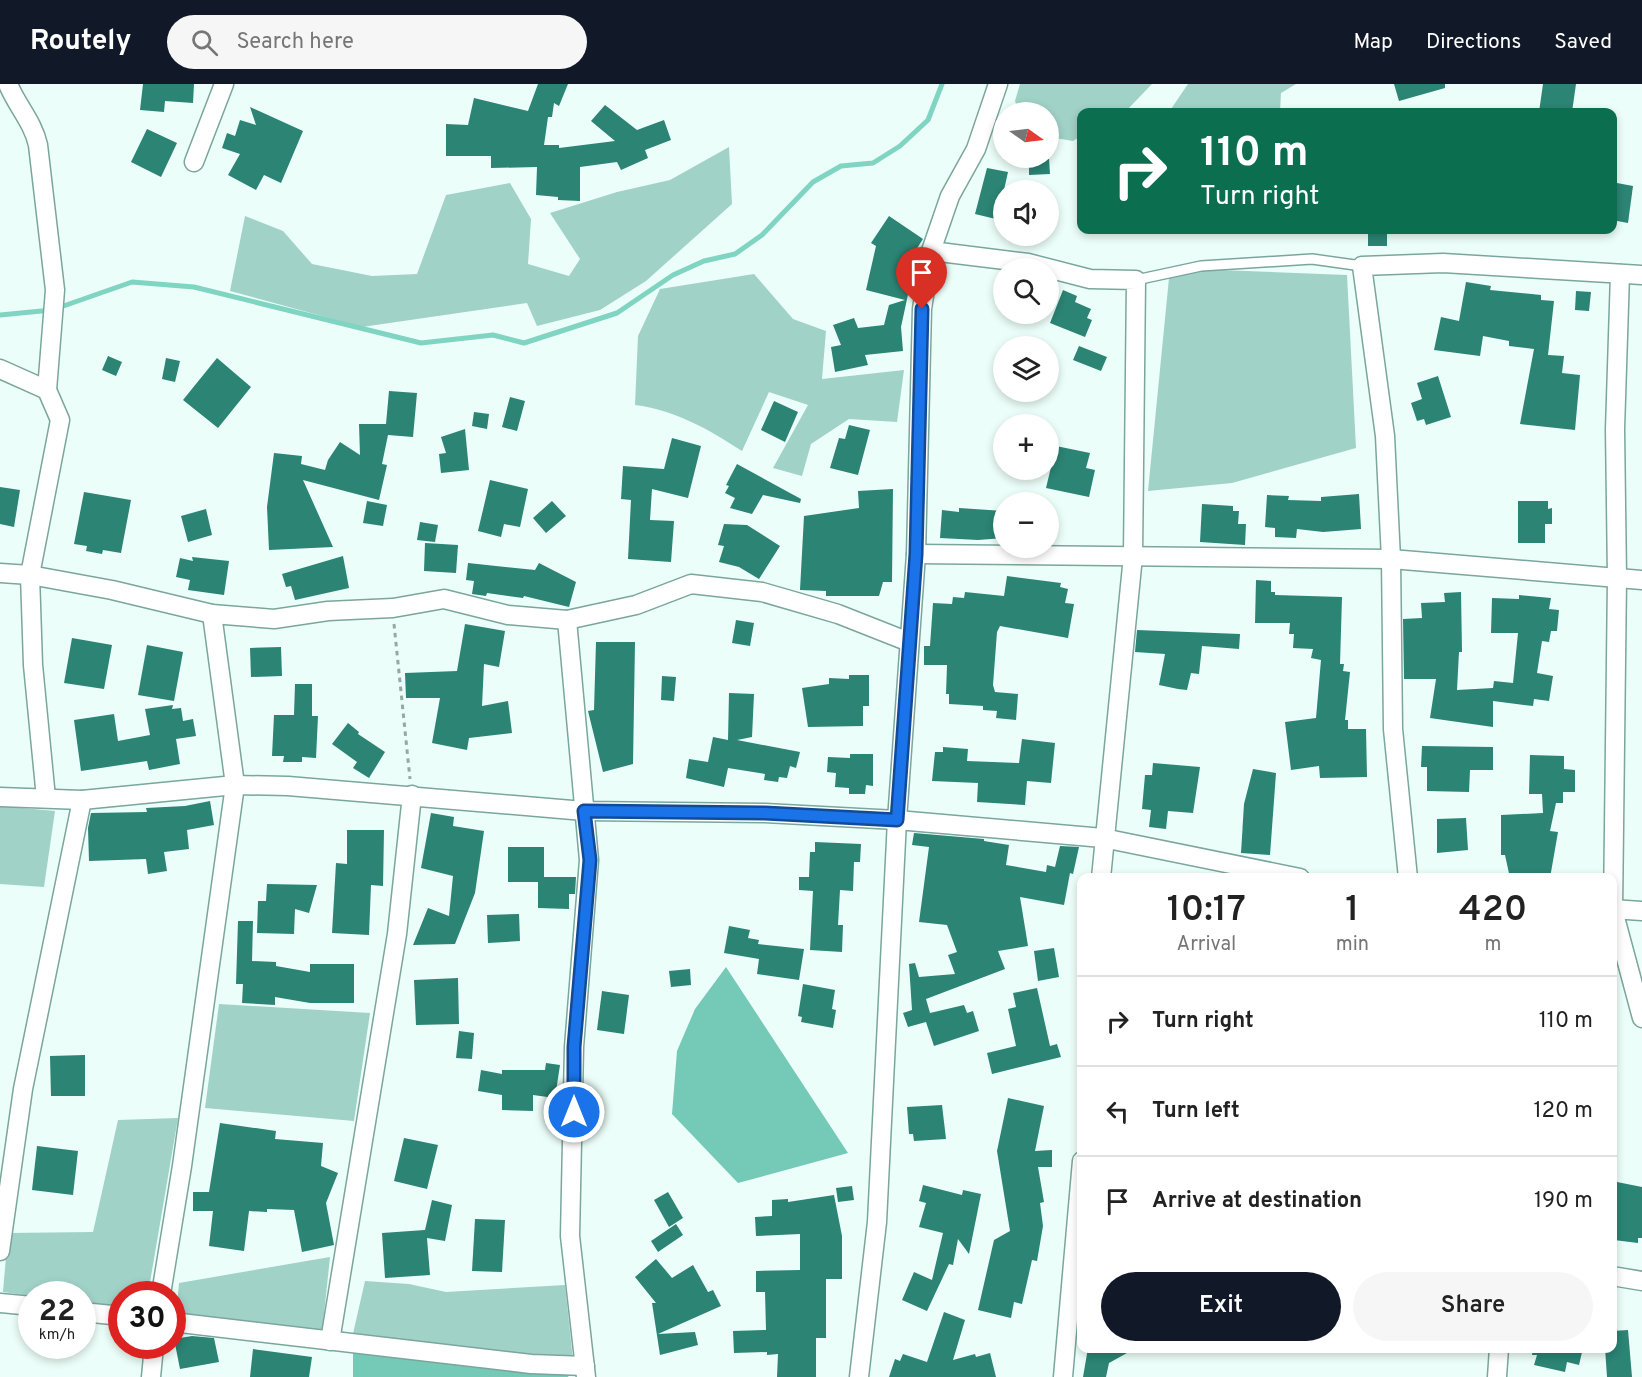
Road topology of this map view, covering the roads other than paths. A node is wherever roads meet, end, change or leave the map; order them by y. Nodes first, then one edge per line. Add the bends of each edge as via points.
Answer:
1 (8, 84) edge
2 (224, 84) edge
3 (998, 84) edge
4 (194, 162) dead end
5 (931, 251) junction
6 (1362, 266) junction
7 (1620, 274) junction
8 (1642, 275) edge
9 (1136, 280) junction
10 (0, 369) edge
11 (47, 390) junction
12 (916, 554) junction
13 (1133, 556) junction
14 (1391, 559) junction
15 (0, 573) edge
16 (30, 574) junction
17 (1617, 578) junction
18 (1642, 580) edge
19 (212, 614) junction
20 (567, 621) junction
21 (909, 642) junction
22 (235, 785) junction
23 (412, 795) junction
24 (0, 797) edge
25 (46, 798) junction
26 (82, 800) junction
27 (584, 811) junction
28 (897, 820) junction
29 (1103, 838) junction
30 (1101, 873) edge
31 (1275, 873) edge
32 (1407, 873) edge
33 (1613, 873) edge
34 (1617, 909) edge
35 (1642, 911) edge
36 (1617, 924) edge
37 (1642, 1018) edge
38 (1077, 1218) edge
39 (0, 1251) edge
40 (1617, 1277) edge
41 (163, 1281) edge
42 (1642, 1281) edge
43 (0, 1303) edge
44 (18, 1305) edge
45 (186, 1324) edge
46 (330, 1341) junction
47 (1499, 1353) edge
48 (153, 1359) edge
49 (585, 1372) edge
50 (151, 1377) edge
51 (859, 1377) edge
52 (1063, 1377) edge
53 (1497, 1377) edge

1 - 11 street via 15,103 35,130 38,145 55,290
2 - 4 street
3 - 5 street via 976,149 950,196
5 - 9 street via 1028,262 1090,279
5 - 12 street via 922,309
6 - 7 street via 1443,262
6 - 9 lane via 1312,259 1201,266
6 - 14 street via 1385,436
7 - 8 street
7 - 17 street via 1615,429
9 - 13 street
10 - 11 street
11 - 16 street via 60,420
12 - 13 street
12 - 21 street
13 - 14 street
13 - 29 street
14 - 17 street
14 - 32 street via 1393,729
15 - 16 street
16 - 19 street
16 - 25 street via 33,665
17 - 18 street
17 - 33 street
19 - 20 street via 274,619 444,599 508,615
19 - 22 street
20 - 21 street via 636,605 691,584 762,592 838,614
20 - 27 street
21 - 28 street
22 - 23 street
22 - 26 street
22 - 41 street
23 - 27 street
23 - 46 street via 397,934
24 - 25 street
25 - 26 street
26 - 39 street via 27,1068
27 - 28 street via 765,813
27 - 49 street via 590,860 574,1047 570,1236
28 - 29 street
28 - 51 street via 877,1222
29 - 30 street
29 - 31 street
34 - 35 street
36 - 37 street
38 - 52 street
40 - 42 street
43 - 44 street
45 - 46 street
46 - 49 street
47 - 53 street
48 - 50 street

